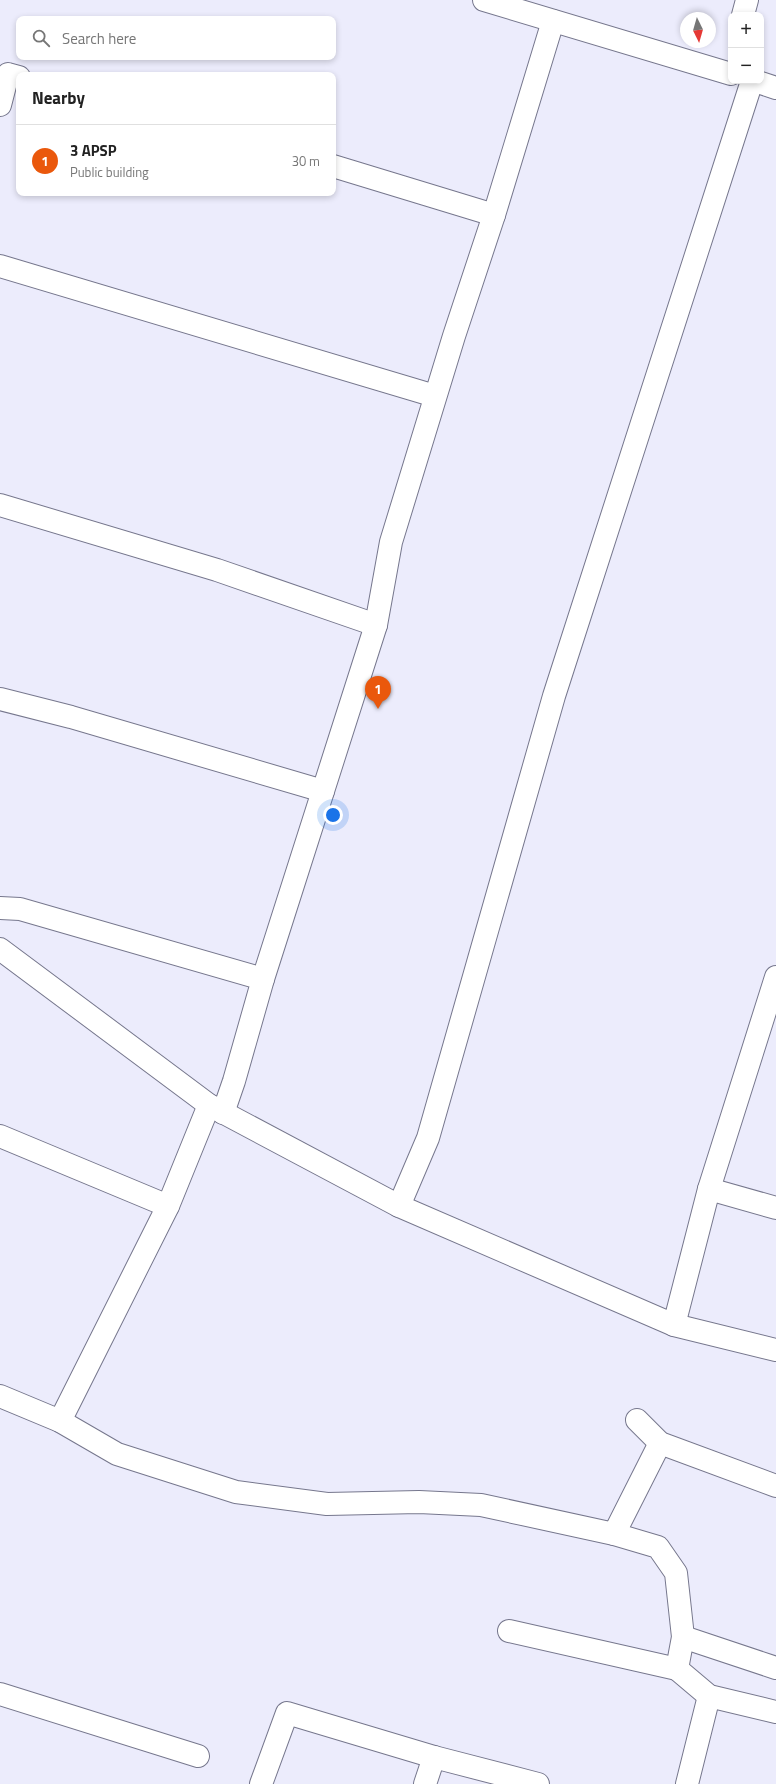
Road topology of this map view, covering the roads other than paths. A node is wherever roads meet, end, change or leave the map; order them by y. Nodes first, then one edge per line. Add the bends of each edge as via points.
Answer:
1 (484, 0) edge
2 (747, 0) edge
3 (744, 12) edge
4 (553, 20) junction
5 (728, 67) edge
6 (9, 74) edge
7 (753, 84) edge
8 (763, 84) edge
9 (776, 88) edge
10 (0, 105) edge
11 (336, 167) edge
12 (494, 215) junction
13 (0, 266) edge
14 (435, 396) junction
15 (0, 505) edge
16 (376, 625) junction
17 (0, 698) edge
18 (323, 791) junction
19 (0, 908) edge
20 (0, 949) edge
21 (776, 977) edge
22 (263, 979) junction
23 (216, 1109) junction
24 (0, 1136) edge
25 (709, 1189) junction
26 (168, 1206) junction
27 (398, 1206) junction
28 (776, 1208) edge
29 (674, 1325) junction
30 (776, 1350) edge
31 (0, 1396) edge
32 (637, 1420) dead end
33 (60, 1421) junction
34 (660, 1443) junction
35 (776, 1486) edge
36 (614, 1534) junction
37 (509, 1631) dead end
38 (683, 1637) junction
39 (776, 1668) edge
40 (677, 1669) junction
41 (0, 1694) edge
42 (709, 1696) junction
43 (776, 1712) edge
44 (198, 1756) dead end
45 (434, 1757) junction
46 (261, 1784) edge
47 (425, 1784) edge
48 (538, 1784) edge
49 (687, 1784) edge

1 - 4 street
2 - 3 street
4 - 5 street
4 - 12 street
6 - 10 street
7 - 27 street via 554,696 428,1138
8 - 9 street
11 - 12 street
12 - 14 street
13 - 14 street
14 - 16 street via 391,542
15 - 16 street via 217,570
16 - 18 street
17 - 18 street
18 - 22 street
19 - 22 street via 20,909
20 - 23 street
21 - 25 street
22 - 23 street via 234,1082
23 - 26 street
23 - 27 street
24 - 26 street
25 - 28 street
25 - 29 street
26 - 33 street
27 - 29 street
29 - 30 street
31 - 33 street
32 - 34 street
33 - 36 street via 117,1454 236,1492 327,1504 419,1502 481,1505
34 - 35 street
34 - 36 street
36 - 38 street via 658,1547 676,1573
37 - 40 street
38 - 39 street
38 - 40 street
40 - 42 street
41 - 44 street
42 - 43 street
42 - 49 street
45 - 46 street via 287,1713
45 - 47 street
45 - 48 street

